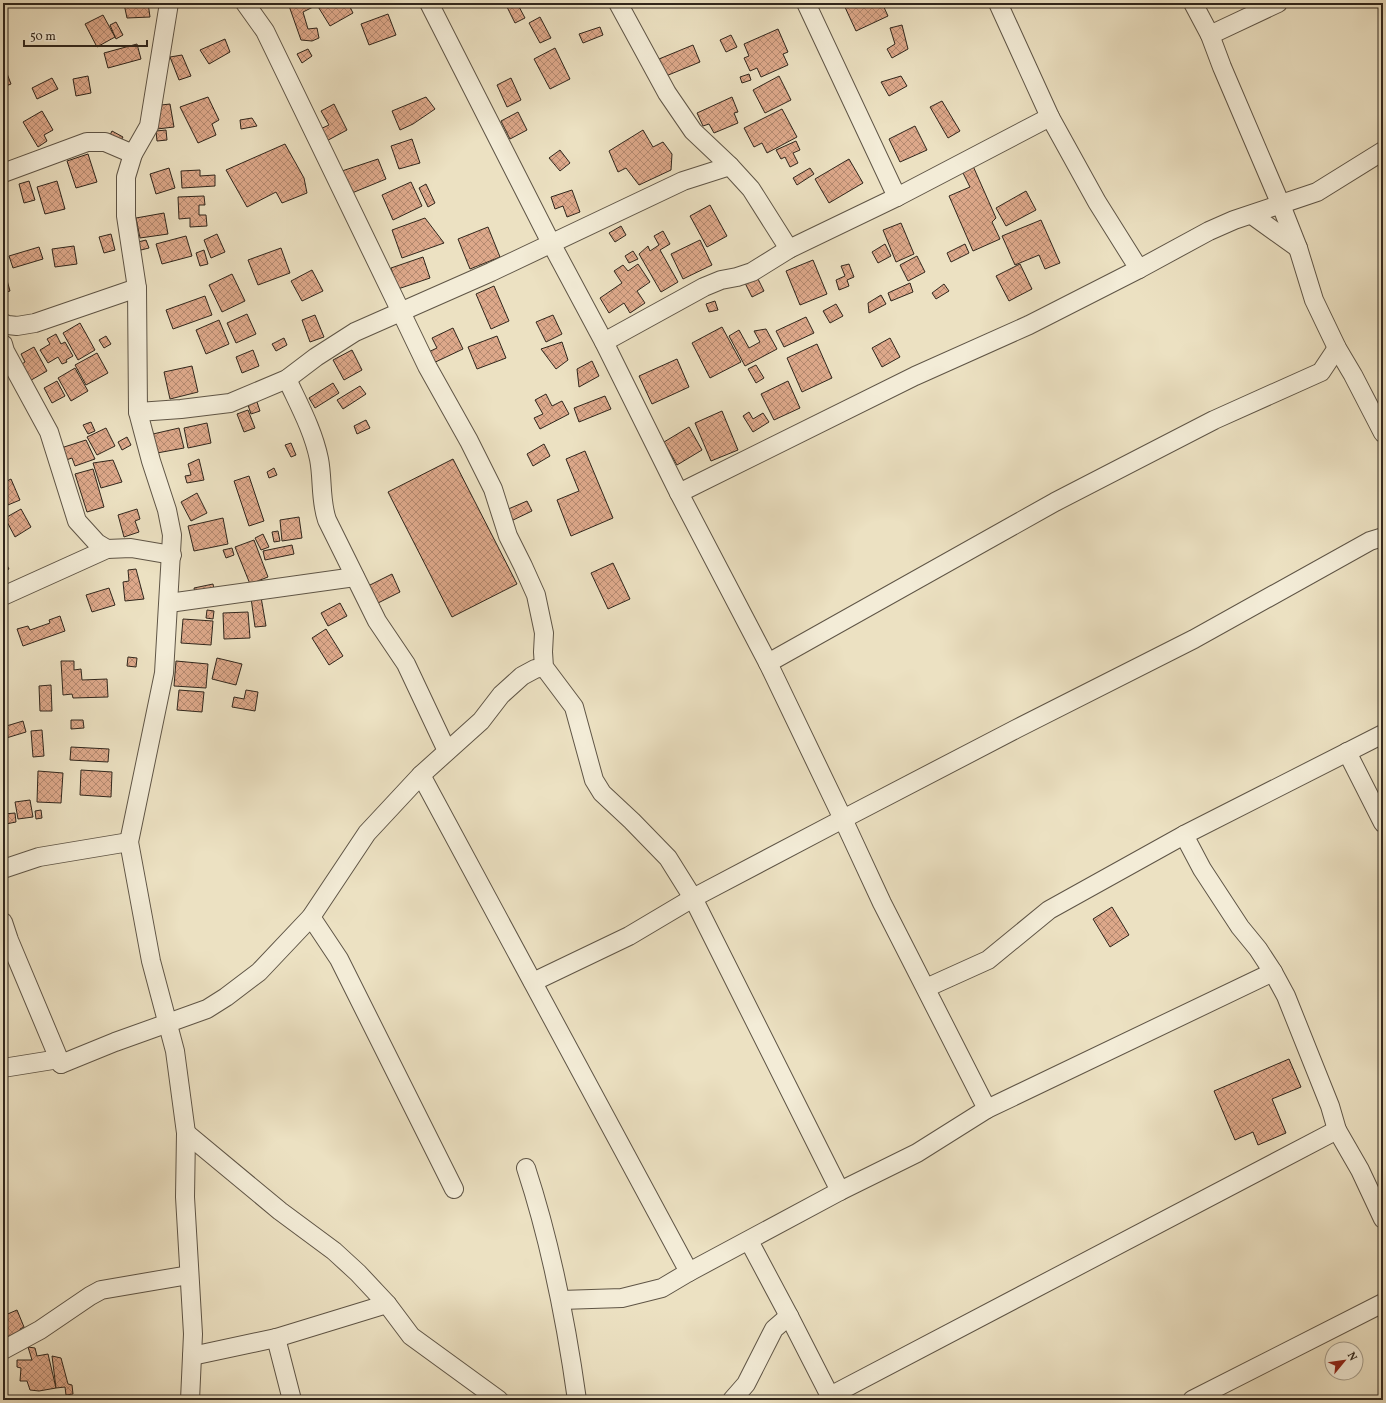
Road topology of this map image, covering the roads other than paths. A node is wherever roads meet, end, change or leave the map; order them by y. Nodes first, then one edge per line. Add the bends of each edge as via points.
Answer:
1 (170, 3) edge
2 (245, 3) edge
3 (429, 3) edge
4 (618, 3) edge
5 (806, 3) edge
6 (998, 3) edge
7 (1193, 3) edge
8 (1278, 3) edge
9 (1210, 35) junction
10 (1050, 117) junction
11 (1383, 151) edge
12 (133, 154) junction
13 (730, 166) junction
14 (3, 173) edge
15 (897, 197) junction
16 (1281, 205) junction
17 (1252, 215) junction
18 (551, 243) junction
19 (1298, 248) junction
20 (789, 249) junction
21 (1139, 269) junction
22 (136, 288) junction
23 (400, 312) junction
24 (3, 323) edge
25 (604, 342) junction
26 (3, 344) edge
27 (1337, 348) junction
28 (1321, 372) junction
29 (1353, 375) junction
30 (287, 379) junction
31 (138, 412) junction
32 (1383, 433) edge
33 (680, 493) junction
34 (1383, 537) edge
35 (107, 549) junction
36 (172, 555) junction
37 (354, 577) junction
38 (3, 596) edge
39 (169, 603) junction
40 (768, 663) junction
41 (544, 667) junction
42 (1383, 734) edge
43 (447, 751) junction
44 (1347, 752) junction
45 (421, 775) junction
46 (843, 819) junction
47 (1383, 823) edge
48 (1184, 835) junction
49 (129, 842) junction
50 (3, 869) edge
51 (693, 898) junction
52 (311, 917) junction
53 (3, 922) edge
54 (1273, 972) junction
55 (533, 982) junction
56 (926, 988) junction
57 (168, 1023) junction
58 (61, 1064) junction
59 (3, 1068) edge
60 (987, 1109) junction
61 (1337, 1130) junction
62 (186, 1133) junction
63 (526, 1168) dead end
64 (454, 1189) dead end
65 (840, 1191) junction
66 (1383, 1218) edge
67 (748, 1241) junction
68 (689, 1272) junction
69 (189, 1275) junction
70 (561, 1300) junction
71 (1383, 1303) edge
72 (387, 1304) junction
73 (789, 1316) junction
74 (276, 1338) junction
75 (3, 1350) edge
76 (192, 1356) junction
77 (831, 1398) edge
78 (190, 1400) edge
79 (292, 1400) edge
80 (499, 1400) edge
81 (577, 1400) edge
82 (732, 1400) edge
83 (1192, 1400) edge

1 - 12 street via 149,126
2 - 23 street via 264,31
3 - 18 street
4 - 13 street via 667,93 694,131
5 - 15 street
6 - 10 street
7 - 9 street
8 - 9 street
9 - 16 street
10 - 15 street
10 - 21 street via 1097,202
11 - 16 street via 1317,192
12 - 14 street via 105,142 87,142
12 - 22 street via 126,177 126,216
13 - 18 street via 683,181
13 - 20 street via 751,189
15 - 20 street
16 - 17 street
16 - 19 street
17 - 19 street
17 - 21 street via 1209,231
18 - 23 street
18 - 25 street
19 - 27 street via 1314,300
20 - 25 street via 752,272 704,287
21 - 33 street via 1029,325 915,376
22 - 24 street via 35,323 17,326
22 - 31 street
23 - 30 street via 355,332
23 - 41 street via 493,489 508,536 536,595 544,634
25 - 33 street
26 - 35 street via 49,432 77,521 97,543
27 - 28 street
27 - 29 street
28 - 29 street
28 - 40 street via 1214,420 1055,502
29 - 32 street
30 - 31 street via 230,403 181,410
30 - 37 street via 315,441 320,461 325,516
31 - 36 street via 167,510 172,535
33 - 40 street
34 - 46 street via 1370,541 1194,639
35 - 36 street via 131,548
35 - 38 street
36 - 39 street
37 - 39 street
37 - 43 street via 377,621 406,664
39 - 49 street via 164,673
40 - 46 street
41 - 43 street via 522,676 501,695 481,721
41 - 51 street via 574,707 594,780 602,794 668,858
42 - 44 street
43 - 45 street
44 - 47 street
44 - 48 street
45 - 52 street via 367,834
45 - 55 street
46 - 51 street
46 - 56 street via 882,903
48 - 54 street via 1225,906
48 - 56 street via 1049,910 988,960
49 - 50 street via 39,857
49 - 57 street via 151,961
51 - 55 street via 629,936
51 - 65 street
52 - 57 street via 259,972 226,997 207,1009
52 - 64 street via 339,960
53 - 58 street
54 - 60 street
54 - 61 street via 1286,996
55 - 68 street
56 - 60 street
57 - 58 street
57 - 62 street via 175,1051
58 - 59 street via 59,1059
60 - 65 street via 917,1153
61 - 66 street
61 - 77 street
62 - 69 street via 185,1197
62 - 72 street via 280,1211 334,1251
63 - 70 street via 538,1204
65 - 67 street
67 - 68 street
67 - 73 street
68 - 70 street via 662,1288 622,1298
69 - 75 street via 101,1290 40,1330
69 - 76 street
70 - 81 street
71 - 83 street
72 - 74 street
72 - 80 street via 410,1336
73 - 77 street
73 - 82 street via 774,1329 746,1384
74 - 76 street
74 - 79 street
76 - 78 street

